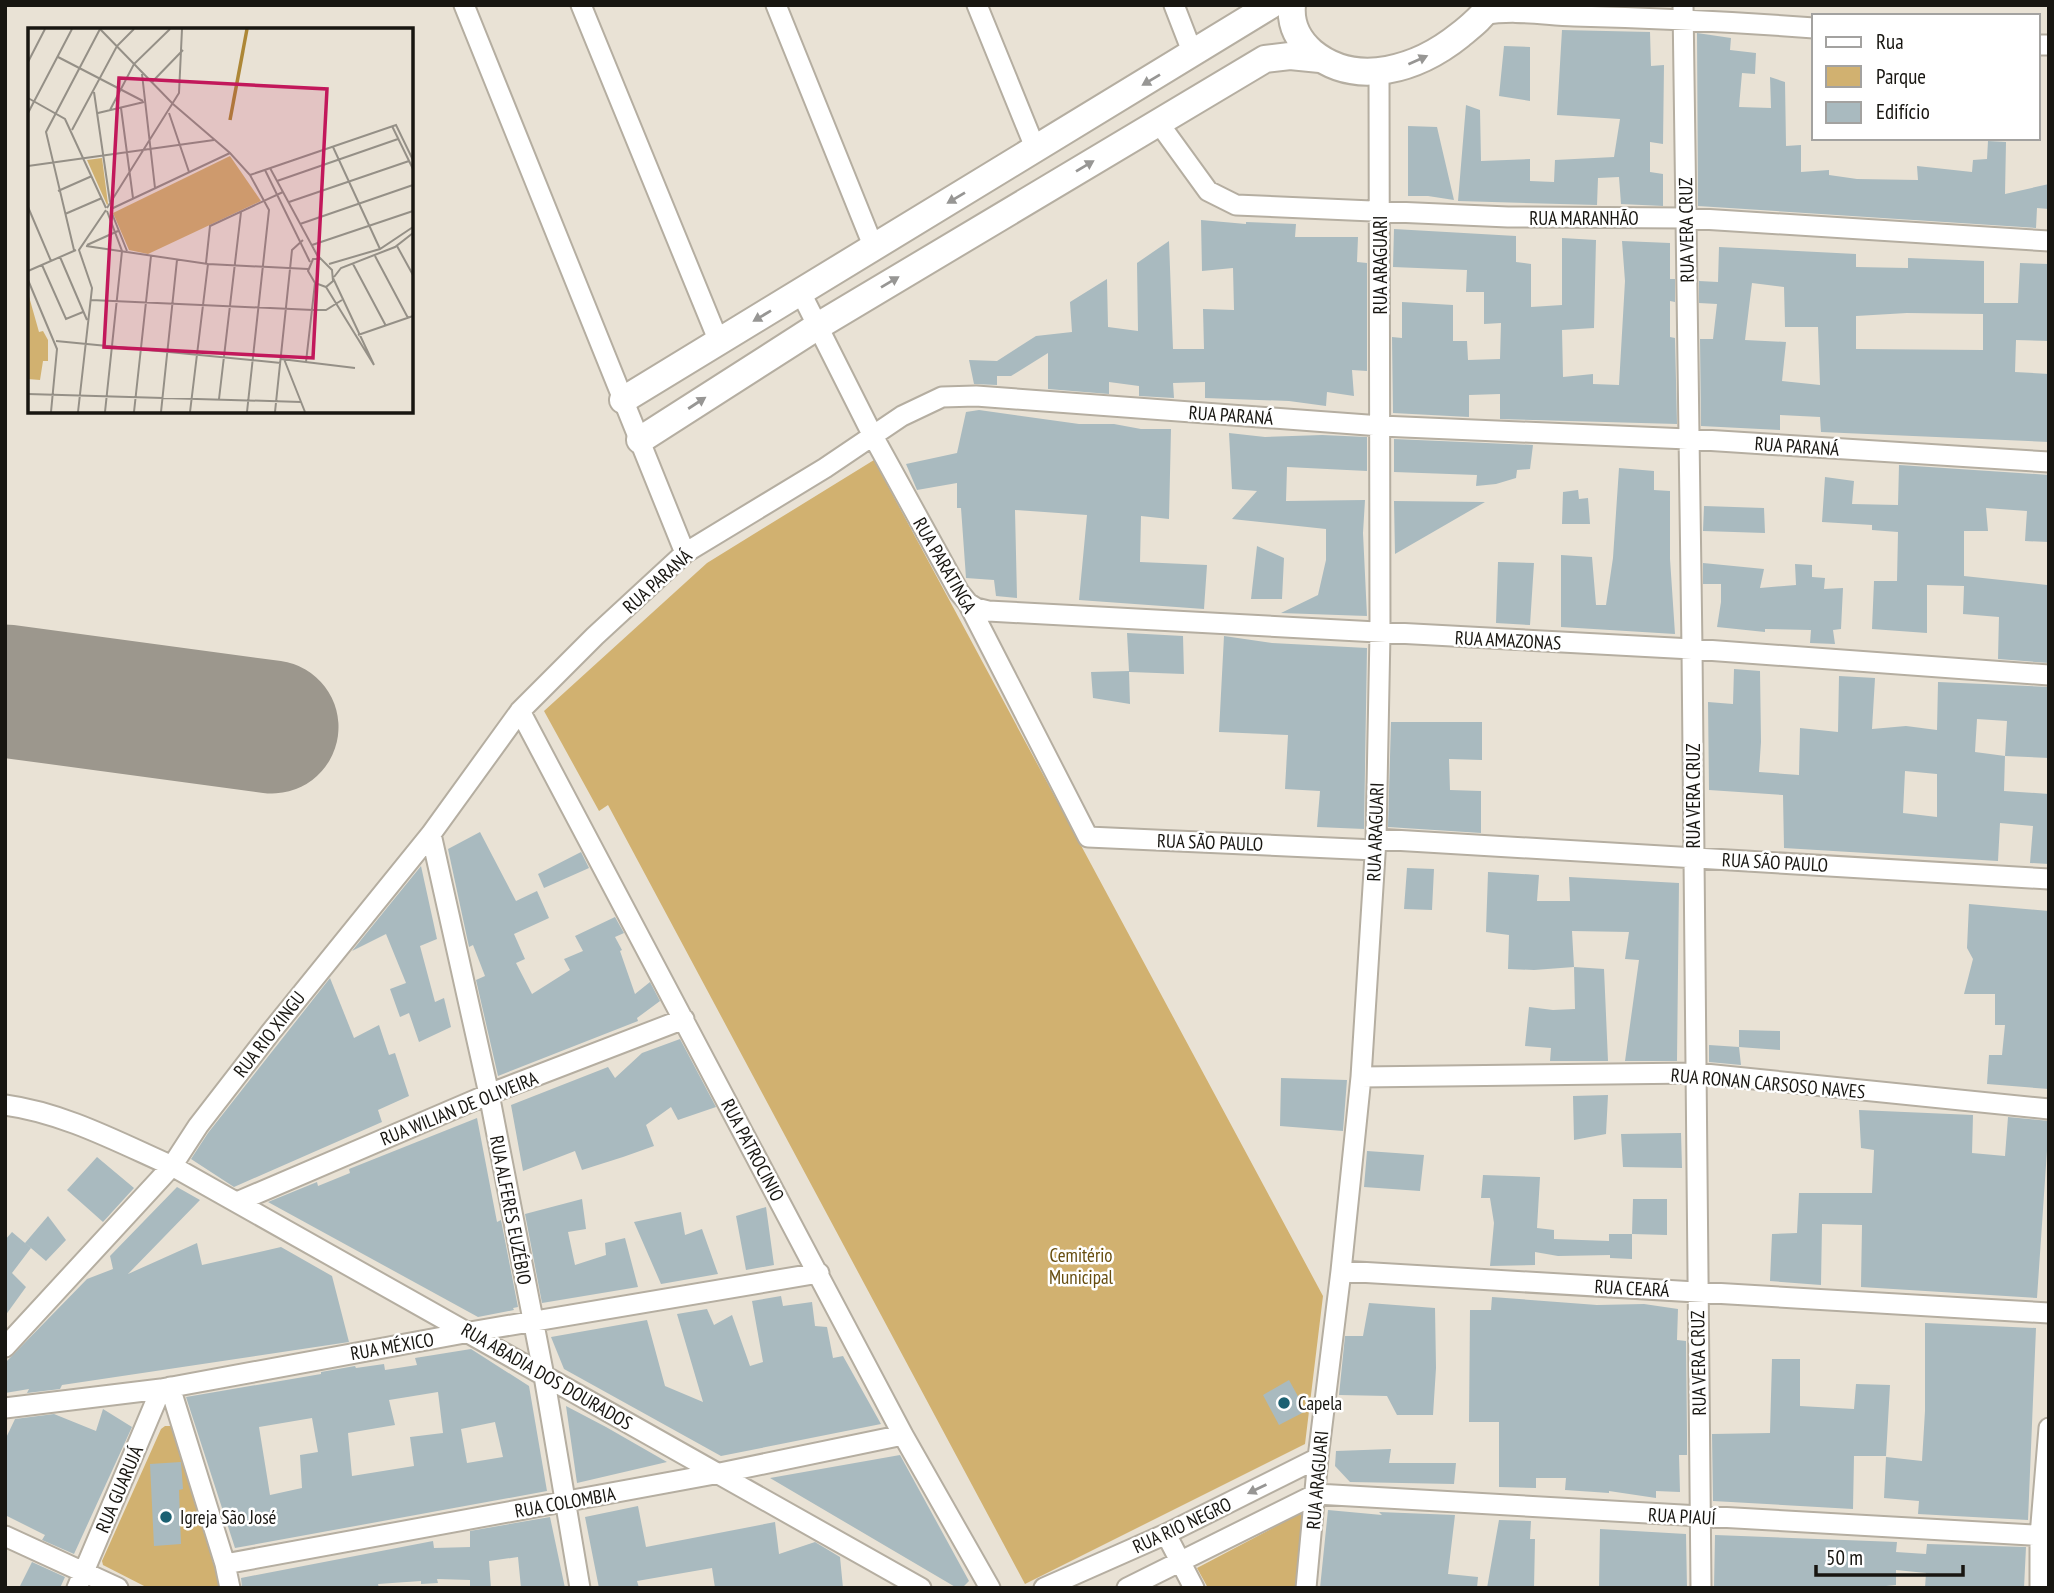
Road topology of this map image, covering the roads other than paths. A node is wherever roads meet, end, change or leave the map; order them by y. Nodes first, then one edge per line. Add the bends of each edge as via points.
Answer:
1 (464, 5) edge
2 (581, 5) edge
3 (776, 5) edge
4 (977, 5) edge
5 (1174, 5) edge
6 (1271, 5) edge
7 (1292, 5) edge
8 (1487, 10) edge
9 (1683, 12) edge
10 (1812, 28) edge
11 (1193, 54) junction
12 (1321, 59) junction
13 (1379, 72) junction
14 (1158, 122) junction
15 (1036, 150) junction
16 (1380, 212) junction
17 (1686, 218) junction
18 (2049, 241) edge
19 (874, 248) junction
20 (801, 293) junction
21 (818, 326) junction
22 (719, 342) junction
23 (623, 400) junction
24 (1381, 425) junction
25 (873, 436) junction
26 (1688, 439) junction
27 (640, 440) junction
28 (2049, 462) edge
29 (685, 553) junction
30 (968, 603) junction
31 (1380, 634) junction
32 (1692, 649) junction
33 (2049, 675) edge
34 (520, 711) junction
35 (431, 834) junction
36 (1088, 837) joint
37 (1376, 844) junction
38 (1693, 858) junction
39 (2049, 879) edge
40 (684, 1019) junction
41 (1695, 1073) junction
42 (1361, 1077) junction
43 (489, 1094) junction
44 (5, 1105) edge
45 (2049, 1109) edge
46 (172, 1166) junction
47 (237, 1202) junction
48 (1341, 1271) junction
49 (819, 1273) junction
50 (1697, 1291) junction
51 (2049, 1313) edge
52 (532, 1321) junction
53 (470, 1332) junction
54 (7, 1340) edge
55 (544, 1376) junction
56 (166, 1388) junction
57 (5, 1408) edge
58 (2049, 1428) edge
59 (903, 1435) junction
60 (1318, 1458) junction
61 (720, 1473) junction
62 (1316, 1494) junction
63 (566, 1502) junction
64 (1699, 1518) junction
65 (1166, 1534) junction
66 (5, 1536) edge
67 (2045, 1536) edge
68 (1181, 1561) junction
69 (225, 1564) junction
70 (81, 1580) edge
71 (118, 1588) edge
72 (230, 1588) edge
73 (580, 1588) edge
74 (921, 1588) edge
75 (989, 1588) edge
76 (1044, 1588) edge
77 (1127, 1588) edge
78 (1194, 1588) edge
79 (1306, 1588) edge
80 (1701, 1588) edge
81 (2040, 1588) edge

1 - 23 street
2 - 22 street
3 - 19 street
4 - 15 street
5 - 11 street
6 - 11 street
7 - 12 street via 1300,43
8 - 9 street via 1544,15
13 -> 8 street via 1409,64 1451,42
9 - 10 street
9 - 17 street, RUA VERA CRUZ
11 -> 15 street
12 - 13 street via 1338,68
12 - 14 street via 1290,56 1265,60
13 - 16 street, RUA ARAGUARI
14 - 16 street, RUA MARANHÃO via 1208,191 1236,205
21 -> 14 street
15 -> 19 street
16 - 17 street, RUA MARANHÃO
16 - 24 street, RUA ARAGUARI
17 - 18 street, RUA MARANHÃO
17 - 26 street, RUA VERA CRUZ
19 - 20 street
20 - 21 street, RUA PARATINGA
20 -> 22 street
21 - 25 street, RUA PARATINGA
27 -> 21 street
22 - 23 street
23 - 27 street
24 - 25 street, RUA PARANÁ via 956,396 923,405
24 - 26 street, RUA PARANÁ
24 - 31 street, RUA ARAGUARI
25 - 29 street, RUA PARANÁ
25 - 30 street, RUA PARATINGA
26 - 28 street, RUA PARANÁ
26 - 32 street, RUA VERA CRUZ
27 - 29 street
29 - 34 street, RUA PARANÁ
30 - 31 street, RUA AMAZONAS via 988,611
30 - 36 street, RUA PARATINGA
31 - 32 street, RUA AMAZONAS
31 - 37 street, RUA ARAGUARI
32 - 33 street, RUA AMAZONAS
32 - 38 street, RUA VERA CRUZ
34 - 35 street, RUA RIO XINGU
34 - 40 street, RUA PATROCINIO
35 - 43 street, RUA ALFERES EUZÉBIO
35 - 46 street, RUA RIO XINGU via 262,1043
36 - 37 street, RUA SÃO PAULO
37 - 38 street, RUA SÃO PAULO
37 - 42 street, RUA ARAGUARI
38 - 39 street, RUA SÃO PAULO
38 - 41 street, RUA VERA CRUZ
40 - 43 street, RUA WILIAN DE OLIVEIRA
40 - 49 street, RUA PATROCINIO
41 - 42 street, RUA RONAN CARSOSO NAVES
41 - 45 street, RUA RONAN CARSOSO NAVES
41 - 50 street, RUA VERA CRUZ
42 - 48 street, RUA ARAGUARI
43 - 47 street, RUA WILIAN DE OLIVEIRA
43 - 52 street, RUA ALFERES EUZÉBIO
44 - 46 street, RUA ABADIA DOS DOURADOS via 29,1108 84,1127
46 - 47 street, RUA ABADIA DOS DOURADOS
46 - 54 street, RUA RIO XINGU
47 - 53 street, RUA ABADIA DOS DOURADOS
48 - 50 street, RUA CEARÁ
48 - 60 street, RUA ARAGUARI
49 - 52 street, RUA MÉXICO
49 - 59 street, RUA PATROCINIO
50 - 51 street, RUA CEARÁ
50 - 64 street, RUA VERA CRUZ
52 - 53 street, RUA MÉXICO
52 - 55 street, RUA ALFERES EUZÉBIO
53 - 55 street, RUA ABADIA DOS DOURADOS
53 - 56 street, RUA MÉXICO
55 - 61 street, RUA ABADIA DOS DOURADOS
55 - 63 street, RUA ALFERES EUZÉBIO
56 - 57 street, RUA MÉXICO
56 - 69 street
56 - 70 street, RUA GUARUJÁ
58 - 67 street
59 - 61 street, RUA COLOMBIA
59 - 75 street, RUA PATROCINIO
60 - 62 street, RUA ARAGUARI
60 -> 65 street, RUA RIO NEGRO
61 - 63 street, RUA COLOMBIA
61 - 74 street, RUA ABADIA DOS DOURADOS
62 - 64 street, RUA PIAUÍ
62 - 68 street, RUA RIO NEGRO
62 - 79 street, RUA ARAGUARI
63 - 69 street, RUA COLOMBIA
63 - 73 street, RUA ALFERES EUZÉBIO
64 - 67 street, RUA PIAUÍ
64 - 80 street, RUA VERA CRUZ
65 - 68 street
65 - 76 street, RUA RIO NEGRO
66 - 70 street
67 - 81 street
68 - 77 street, RUA RIO NEGRO
68 - 78 street
69 - 72 street
70 - 71 street

